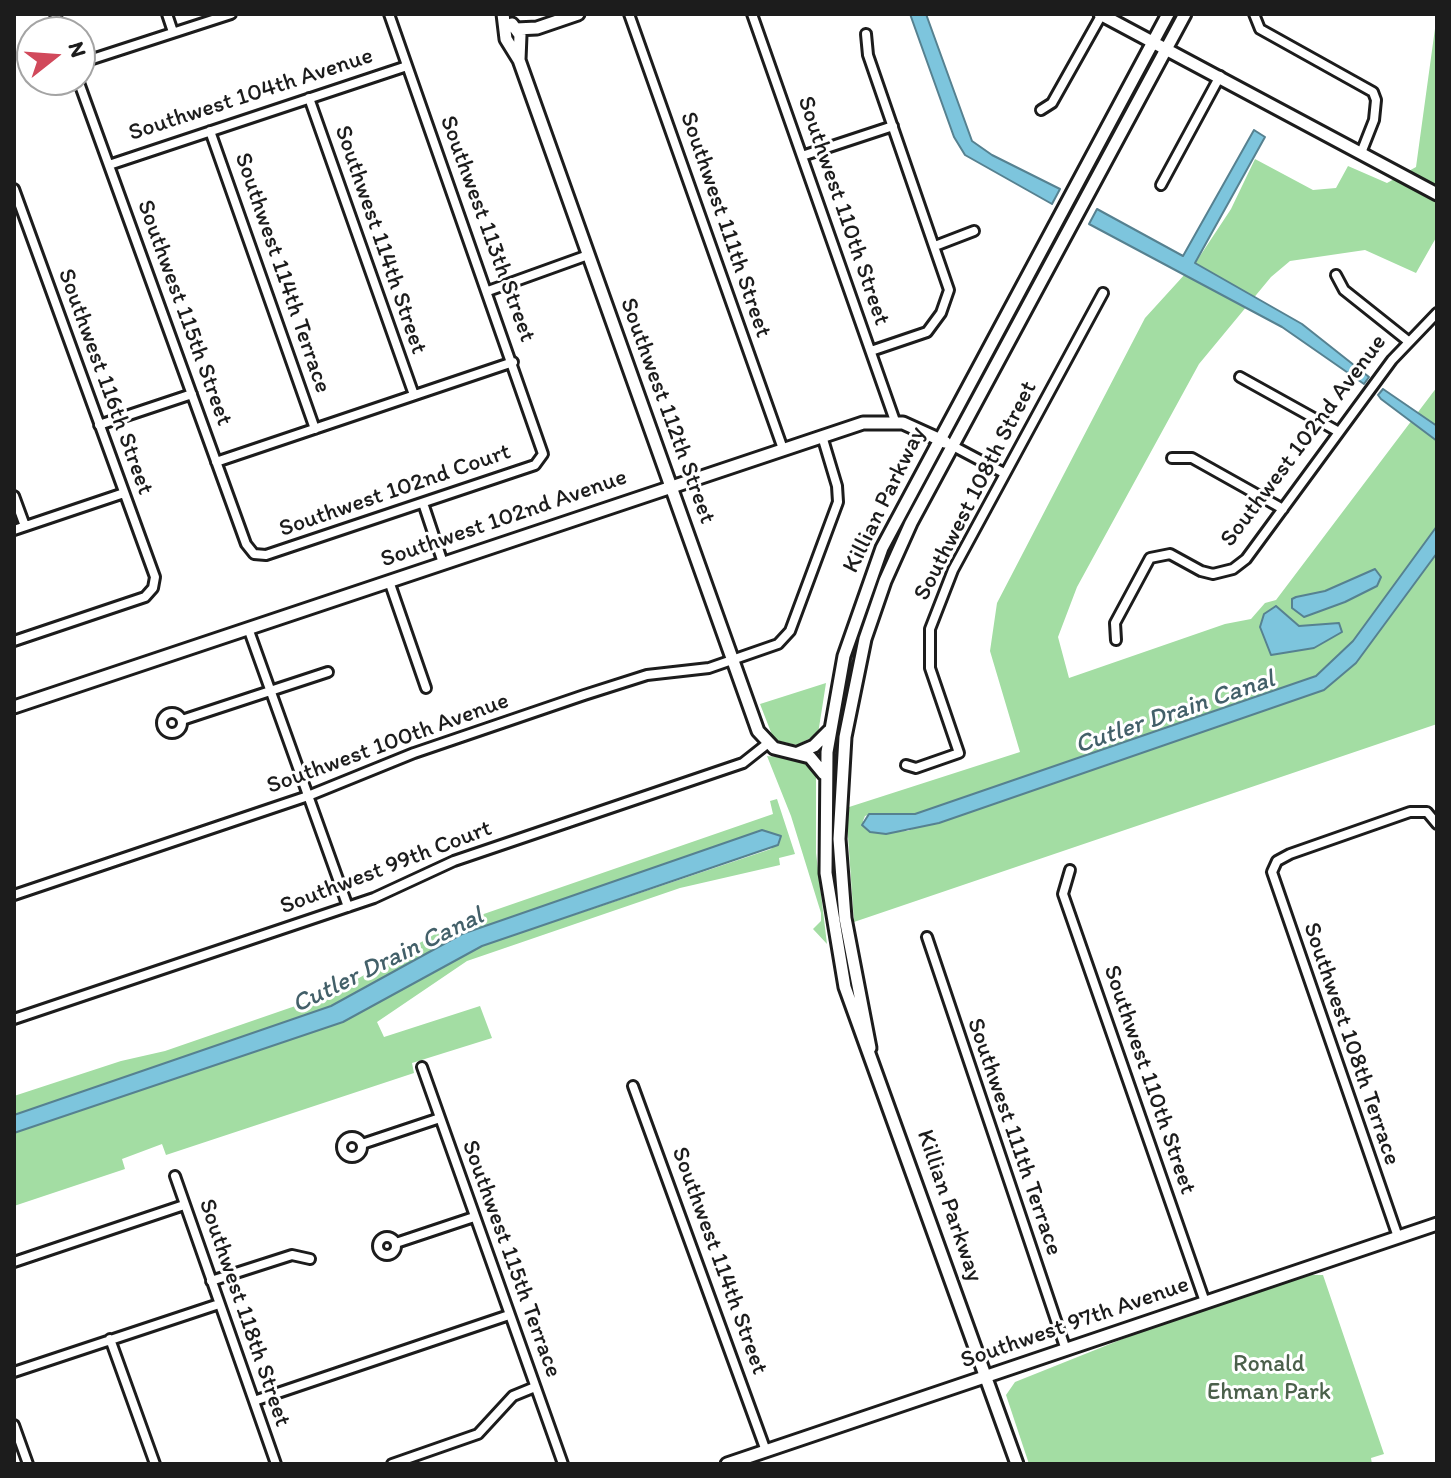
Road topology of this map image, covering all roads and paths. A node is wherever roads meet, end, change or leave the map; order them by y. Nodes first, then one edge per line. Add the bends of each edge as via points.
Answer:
1 (167, 14) edge
2 (231, 14) edge
3 (389, 14) edge
4 (578, 14) edge
5 (629, 14) edge
6 (752, 14) edge
7 (1101, 14) edge
8 (1168, 14) edge
9 (1185, 14) edge
10 (503, 15) edge
11 (1254, 18) edge
12 (173, 32) junction
13 (866, 34) dead end
14 (514, 35) junction
15 (1154, 41) junction
16 (1168, 48) junction
17 (96, 58) edge
18 (407, 66) junction
19 (1220, 76) junction
20 (84, 96) edge
21 (309, 98) junction
22 (1041, 110) dead end
23 (893, 126) junction
24 (210, 131) junction
25 (1361, 153) junction
26 (802, 156) junction
27 (109, 165) junction
28 (1161, 185) dead end
29 (15, 193) edge
30 (1437, 194) edge
31 (974, 231) dead end
32 (935, 246) junction
33 (588, 255) junction
34 (1336, 275) dead end
35 (488, 291) junction
36 (1103, 293) dead end
37 (1437, 313) edge
38 (1408, 341) junction
39 (871, 351) junction
40 (513, 362) junction
41 (1240, 377) dead end
42 (192, 394) junction
43 (414, 395) junction
44 (895, 421) junction
45 (99, 425) junction
46 (315, 429) junction
47 (1339, 432) junction
48 (822, 436) junction
49 (939, 439) junction
50 (953, 446) junction
51 (783, 449) junction
52 (541, 458) joint
53 (1172, 458) dead end
54 (216, 462) junction
55 (1004, 473) junction
56 (670, 485) junction
57 (124, 493) junction
58 (14, 496) edge
59 (423, 503) junction
60 (1283, 509) junction
61 (25, 526) junction
62 (14, 530) edge
63 (258, 555) joint
64 (443, 563) junction
65 (389, 581) junction
66 (248, 628) junction
67 (1116, 640) dead end
68 (14, 641) edge
69 (732, 660) junction
70 (328, 672) dead end
71 (426, 688) dead end
72 (270, 691) junction
73 (14, 707) edge
74 (182, 720) dead end
75 (830, 730) junction
76 (767, 744) junction
77 (798, 753) junction
78 (906, 765) dead end
79 (825, 775) junction
80 (308, 796) junction
81 (1437, 824) edge
82 (1070, 870) dead end
83 (14, 895) edge
84 (348, 907) junction
85 (927, 937) dead end
86 (14, 1019) edge
87 (870, 1048) junction
88 (422, 1067) dead end
89 (633, 1086) dead end
90 (440, 1118) junction
91 (362, 1144) dead end
92 (175, 1176) dead end
93 (184, 1205) junction
94 (474, 1217) junction
95 (1437, 1224) edge
96 (1398, 1237) junction
97 (396, 1243) dead end
98 (310, 1259) dead end
99 (14, 1262) edge
100 (211, 1281) junction
101 (1205, 1302) junction
102 (219, 1304) junction
103 (509, 1315) junction
104 (110, 1339) junction
105 (1066, 1350) junction
106 (14, 1372) edge
107 (986, 1378) junction
108 (535, 1387) junction
109 (254, 1401) junction
110 (14, 1425) edge
111 (766, 1451) junction
112 (28, 1464) edge
113 (155, 1464) edge
114 (276, 1464) edge
115 (392, 1464) edge
116 (563, 1464) edge
117 (727, 1464) edge
118 (1017, 1464) edge

1 - 12 street
2 - 12 street
3 - 18 street, Southwest 113th Street
4 - 14 street
5 - 51 street, Southwest 111th Street
6 - 26 street, Southwest 110th Street
7 - 15 street
7 - 22 street via 1052,103
8 - 15 street, Killian Parkway
9 - 16 street, Killian Parkway
10 - 14 street
11 - 25 street via 1260,29 1365,85 1375,96 1374,120
12 - 17 street
13 - 23 street
14 - 33 street, Southwest 112th Street
15 - 16 street
15 - 49 street, Killian Parkway
16 - 19 street
16 - 50 street, Killian Parkway
18 - 21 street, Southwest 104th Avenue
18 - 35 street, Southwest 113th Street
19 - 25 street
19 - 28 street
20 - 27 street, Southwest 115th Street
21 - 24 street, Southwest 104th Avenue
21 - 43 street, Southwest 114th Street
23 - 26 street
23 - 32 street
24 - 27 street, Southwest 104th Avenue
24 - 46 street, Southwest 114th Terrace
25 - 30 street
26 - 39 street, Southwest 110th Street
27 - 42 street, Southwest 115th Street
29 - 45 street, Southwest 116th Street
31 - 32 street
32 - 39 street via 949,286 943,308 925,333
33 - 35 street
33 - 56 street, Southwest 112th Street
34 - 38 street via 1344,290
35 - 40 street, Southwest 113th Street
36 - 55 street, Southwest 108th Street
37 - 38 street, Southwest 102nd Avenue
38 - 47 street, Southwest 102nd Avenue
39 - 44 street, Southwest 110th Street
40 - 43 street
40 - 52 street, Southwest 113th Street via 542,447
41 - 47 street
42 - 45 street
42 - 54 street, Southwest 115th Street
43 - 46 street
44 - 48 street, Southwest 102nd Avenue via 863,423
44 - 49 street, Southwest 102nd Avenue
45 - 57 street, Southwest 116th Street
46 - 54 street
47 - 60 street, Southwest 102nd Avenue
48 - 51 street, Southwest 102nd Avenue
48 - 69 street, Southwest 100th Avenue via 838,502 790,631 778,644
49 - 50 street, Southwest 102nd Avenue
49 - 75 street, Killian Parkway via 871,575 844,656
50 - 55 street, Southwest 102nd Avenue
50 - 87 street, Killian Parkway via 879,597 856,673 845,737 839,821 842,887
51 - 56 street, Southwest 102nd Avenue
52 - 59 street, Southwest 102nd Court via 535,465
53 - 60 street via 1192,458
54 - 63 street, Southwest 115th Street via 248,547
55 - 78 street, Southwest 108th Street via 953,570 930,629 930,668 959,753 916,768
56 - 64 street, Southwest 102nd Avenue
56 - 69 street, Southwest 112th Street
57 - 61 street
57 - 68 street, Southwest 116th Street via 154,573 153,588 145,597
58 - 61 street
59 - 63 street, Southwest 102nd Court
59 - 64 street
60 - 67 street, Southwest 102nd Avenue via 1246,559 1226,572 1203,572 1168,553 1150,558 1115,623
61 - 62 street
64 - 65 street, Southwest 102nd Avenue
65 - 66 street, Southwest 102nd Avenue
65 - 71 street
66 - 72 street
66 - 73 street, Southwest 102nd Avenue
69 - 76 street, Southwest 112th Street
69 - 80 street, Southwest 100th Avenue via 642,677 425,749
70 - 72 street
72 - 74 street
72 - 80 street
75 - 77 street
75 - 79 street, Killian Parkway
76 - 77 street
76 - 84 street, Southwest 99th Court via 747,761 460,858
77 - 79 street via 814,760
79 - 87 street, Killian Parkway via 824,856 833,934 858,1030
80 - 83 street, Southwest 100th Avenue
80 - 84 street
81 - 96 street, Southwest 108th Terrace via 1424,811 1410,812 1275,863 1274,883
82 - 101 street, Southwest 110th Street via 1063,894
84 - 86 street, Southwest 99th Court
85 - 105 street, Southwest 111th Terrace
87 - 107 street, Killian Parkway
88 - 90 street, Southwest 115th Terrace
89 - 111 street, Southwest 114th Street
90 - 91 street
90 - 94 street, Southwest 115th Terrace
92 - 93 street, Southwest 118th Street
93 - 99 street
93 - 100 street, Southwest 118th Street
94 - 97 street
94 - 103 street, Southwest 115th Terrace
95 - 96 street, Southwest 97th Avenue
96 - 101 street, Southwest 97th Avenue
98 - 100 street via 292,1255
100 - 102 street, Southwest 118th Street
101 - 105 street, Southwest 97th Avenue
102 - 104 street
102 - 109 street, Southwest 118th Street
103 - 108 street, Southwest 115th Terrace
103 - 109 street
104 - 106 street
104 - 113 street
105 - 107 street, Southwest 97th Avenue
107 - 111 street, Southwest 97th Avenue
107 - 118 street
108 - 115 street via 509,1400 474,1436
108 - 116 street, Southwest 115th Terrace
109 - 114 street, Southwest 118th Street
110 - 112 street
111 - 117 street, Southwest 97th Avenue

